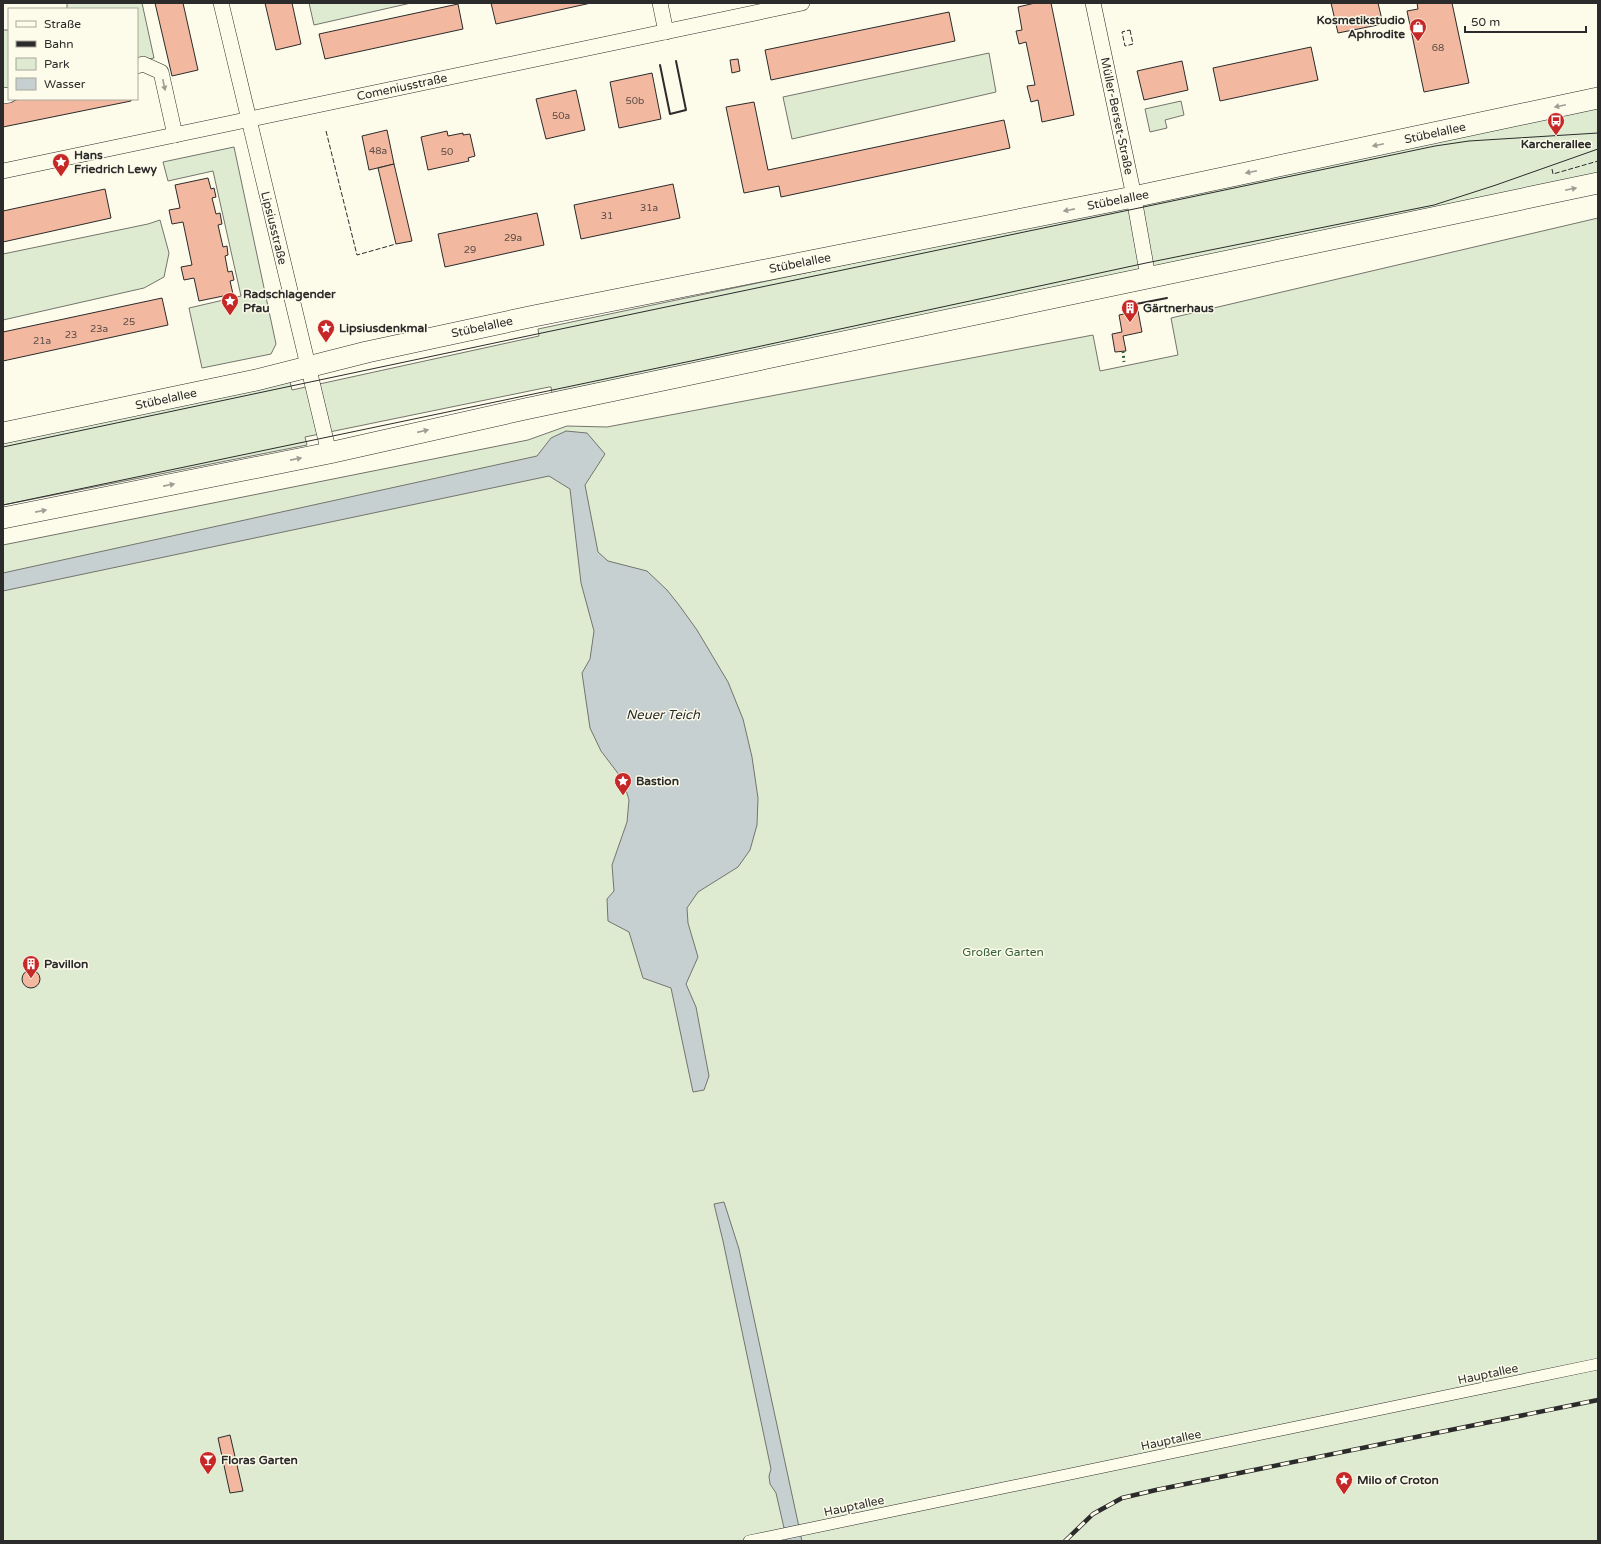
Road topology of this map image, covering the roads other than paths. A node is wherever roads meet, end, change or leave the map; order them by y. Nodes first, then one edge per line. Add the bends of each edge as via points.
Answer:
1 (221, 3) edge
2 (660, 3) edge
3 (802, 3) edge
4 (1093, 3) edge
5 (666, 32) junction
6 (138, 66) edge
7 (1598, 98) edge
8 (248, 120) junction
9 (174, 135) junction
10 (3, 171) edge
11 (1598, 183) edge
12 (1134, 197) junction
13 (1148, 277) junction
14 (307, 366) junction
15 (3, 434) edge
16 (329, 453) junction
17 (3, 518) edge
18 (1598, 1364) edge
19 (749, 1541) edge

1 - 8 street, Lipsiusstraße
2 - 5 street
3 - 5 street, Comeniusstraße
4 - 12 street, Müller-Berset-Straße
5 - 8 street, Comeniusstraße
6 -> 9 street via 143,64 161,72
7 -> 12 main road, Stübelallee
8 - 9 street, Comeniusstraße
8 - 14 street, Lipsiusstraße
9 - 10 street, Comeniusstraße
13 -> 11 main road
12 - 13 street, Müller-Berset-Straße
12 -> 14 main road, Stübelallee via 534,316
16 -> 13 main road via 526,408
14 - 15 main road, Stübelallee via 256,380
14 - 16 street, Lipsiusstraße
17 -> 16 main road
18 - 19 street, Hauptallee

